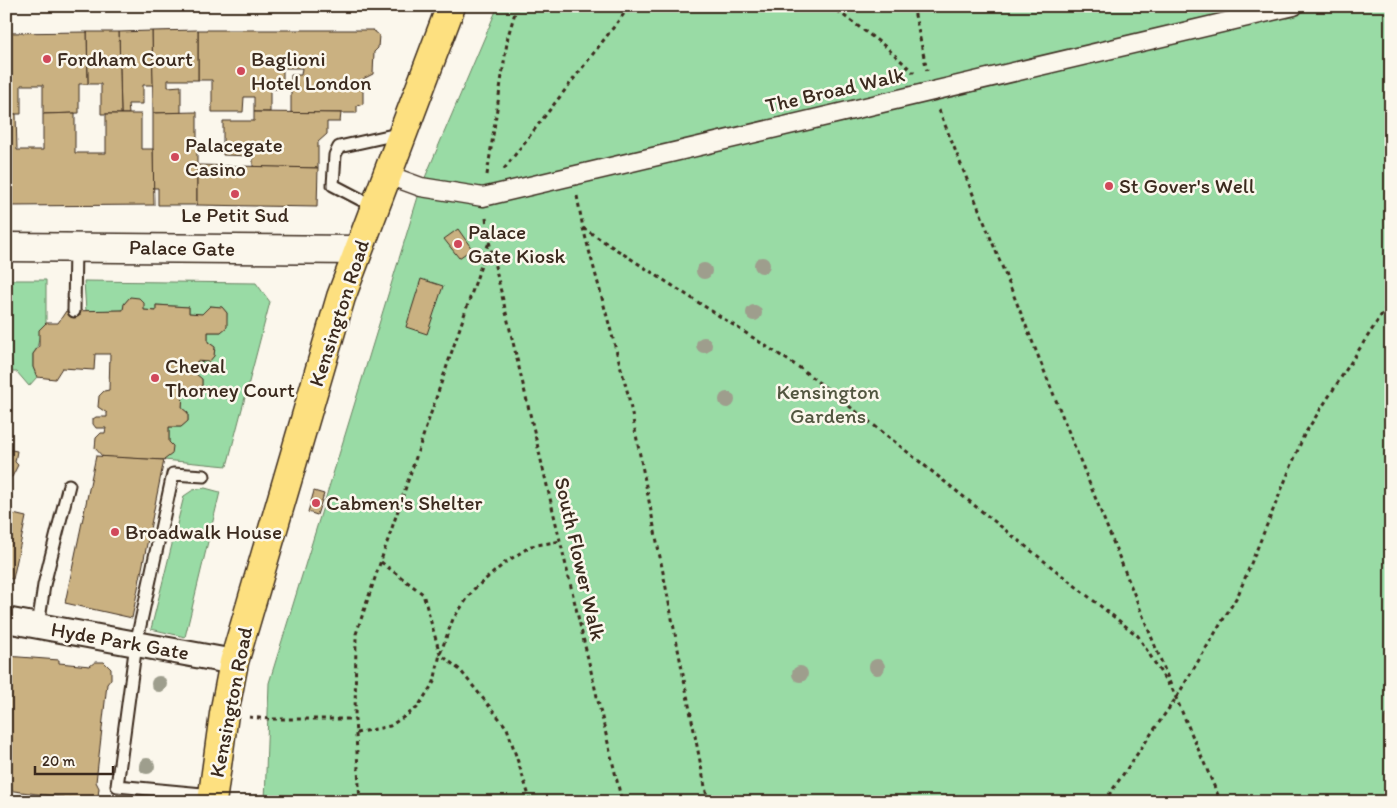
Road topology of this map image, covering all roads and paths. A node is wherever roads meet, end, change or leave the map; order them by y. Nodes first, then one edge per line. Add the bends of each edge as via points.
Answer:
1 (452, 6) edge
2 (517, 6) edge
3 (630, 6) edge
4 (831, 6) edge
5 (913, 6) edge
6 (1294, 6) edge
7 (932, 90) junction
8 (404, 132) junction
9 (388, 175) junction
10 (574, 176) junction
11 (483, 197) junction
12 (375, 207) junction
13 (583, 228) junction
14 (6, 247) edge
15 (75, 247) junction
16 (357, 250) junction
17 (1391, 300) edge
18 (74, 311) dead end
19 (204, 476) dead end
20 (69, 485) dead end
21 (561, 541) junction
22 (381, 562) junction
23 (6, 620) edge
24 (38, 626) junction
25 (136, 644) junction
26 (440, 654) junction
27 (234, 662) junction
28 (1176, 698) junction
29 (224, 714) junction
30 (355, 719) junction
31 (356, 733) junction
32 (212, 798) edge
33 (6, 799) edge
34 (32, 802) edge
35 (360, 802) edge
36 (531, 802) edge
37 (622, 802) edge
38 (708, 802) edge
39 (1104, 802) edge
40 (1221, 802) edge

1 - 8 main road, Kensington Road
2 - 11 path via 508,36
3 - 11 path
4 - 7 path via 886,47
5 - 7 path
6 - 7 street, The Broad Walk
7 - 10 street, The Broad Walk
7 - 28 path
8 - 9 main road, Kensington Road
8 - 12 lane via 339,147 336,154 333,185
9 - 11 street, The Broad Walk via 421,187
9 - 12 main road, Kensington Road
10 - 11 street, The Broad Walk
10 - 13 path
12 - 16 main road, Kensington Road
13 - 28 path via 800,368 1079,587 1138,636
13 - 38 path via 628,394
14 - 15 main road, Palace Gate
15 - 16 main road, Palace Gate
15 - 18 lane
16 - 27 main road, Kensington Road
17 - 28 path via 1304,435 1238,596
19 - 25 lane via 173,474
20 - 24 lane via 44,585
21 - 22 path, South Flower Walk via 489,242
21 - 26 path via 531,546 474,589 453,619
21 - 37 path, South Flower Walk
22 - 26 path via 423,594
22 - 30 path via 356,634
23 - 24 street, Hyde Park Gate
24 - 25 street, Hyde Park Gate
25 - 27 street, Hyde Park Gate
25 - 32 lane via 117,786
26 - 31 path via 434,682 417,708 390,726
26 - 36 path via 466,676 507,728
27 - 29 main road, Kensington Road
28 - 39 path
28 - 40 path
29 - 30 path via 269,719
29 - 32 main road, Kensington Road
30 - 31 path
31 - 35 path
33 - 34 path

